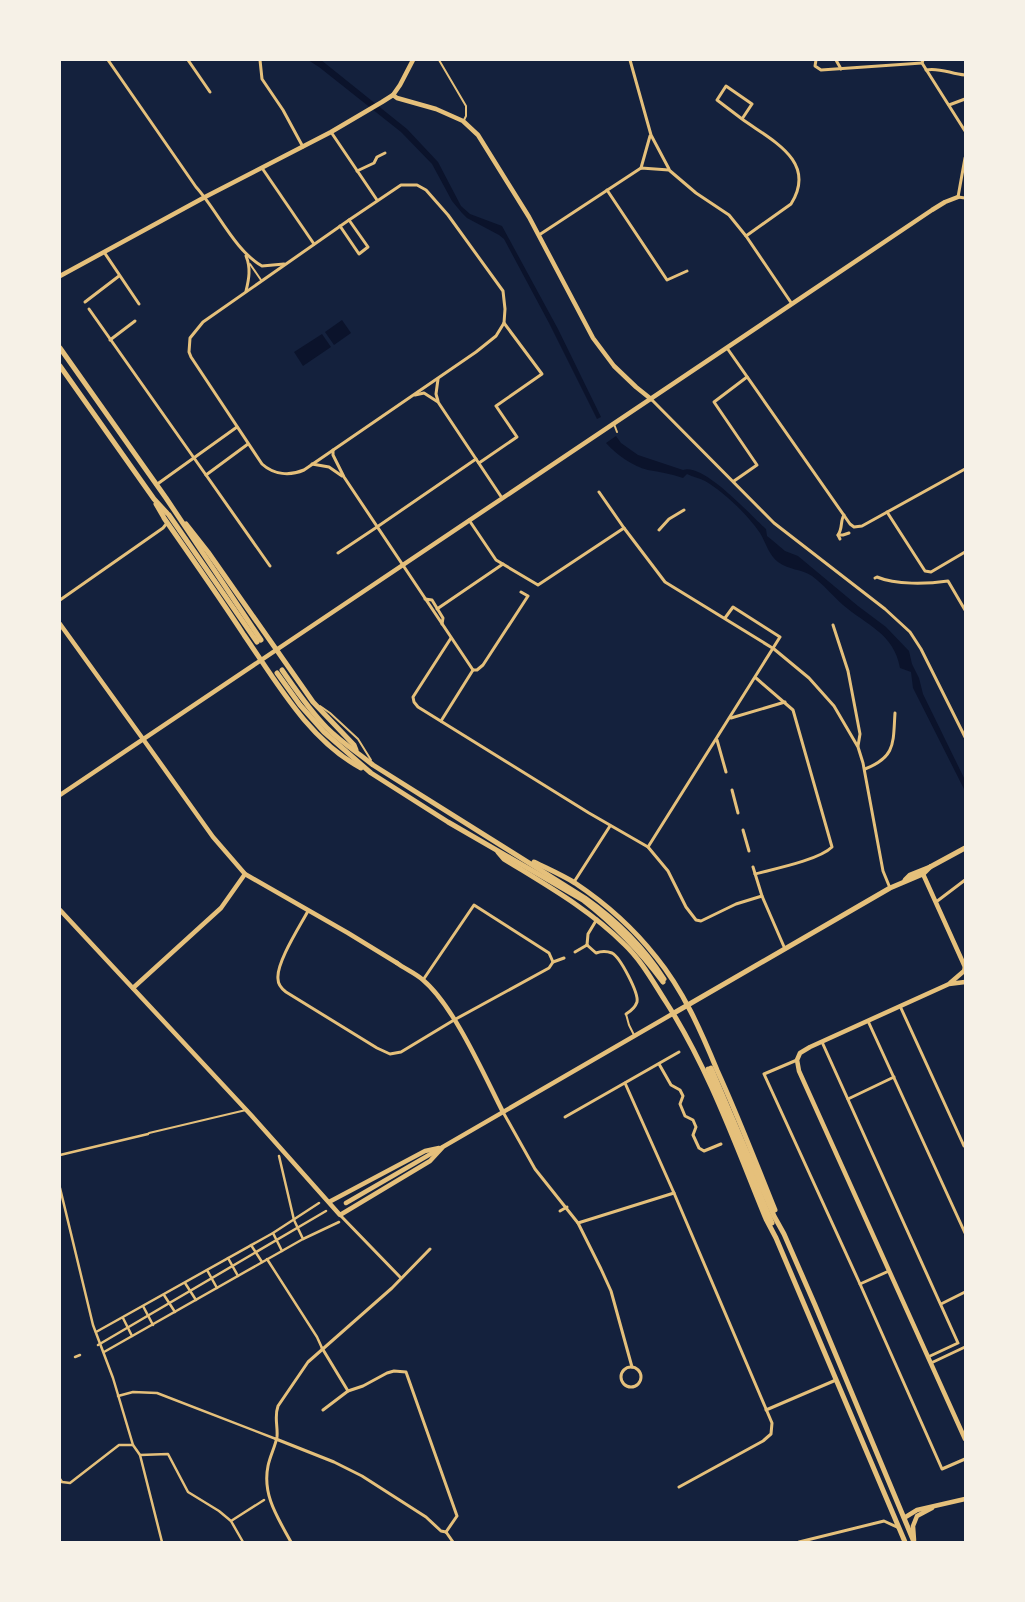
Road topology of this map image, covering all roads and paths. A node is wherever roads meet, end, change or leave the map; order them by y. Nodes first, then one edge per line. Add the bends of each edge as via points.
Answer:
1 (108, 60) edge
2 (188, 60) edge
3 (260, 60) edge
4 (413, 60) edge
5 (439, 60) edge
6 (630, 60) edge
7 (816, 60) edge
8 (836, 60) edge
9 (923, 62) edge
10 (841, 69) junction
11 (926, 70) junction
12 (965, 75) edge
13 (210, 92) dead end
14 (393, 95) junction
15 (965, 99) edge
16 (949, 105) junction
17 (742, 119) junction
18 (463, 121) junction
19 (965, 131) edge
20 (331, 132) junction
21 (651, 136) junction
22 (302, 147) junction
23 (385, 153) dead end
24 (965, 158) edge
25 (262, 168) junction
26 (641, 168) junction
27 (669, 170) junction
28 (358, 171) junction
29 (606, 190) junction
30 (205, 197) junction
31 (958, 197) junction
32 (965, 198) edge
33 (377, 200) junction
34 (349, 220) junction
35 (340, 226) junction
36 (539, 235) junction
37 (746, 236) junction
38 (314, 244) junction
39 (104, 252) junction
40 (246, 254) junction
41 (250, 264) junction
42 (287, 264) junction
43 (687, 270) dead end
44 (60, 276) edge
45 (119, 276) junction
46 (262, 281) junction
47 (246, 292) junction
48 (85, 302) dead end
49 (139, 304) dead end
50 (792, 304) junction
51 (89, 309) dead end
52 (135, 321) dead end
53 (504, 323) junction
54 (110, 340) junction
55 (727, 348) junction
56 (60, 350) edge
57 (60, 366) edge
58 (747, 377) junction
59 (438, 379) junction
60 (414, 395) junction
61 (651, 399) junction
62 (438, 402) junction
63 (613, 425) junction
64 (237, 427) junction
65 (617, 432) dead end
66 (248, 444) junction
67 (333, 449) junction
68 (194, 459) junction
69 (476, 459) junction
70 (479, 463) junction
71 (311, 464) junction
72 (965, 469) edge
73 (206, 476) junction
74 (344, 478) junction
75 (734, 481) junction
76 (156, 486) junction
77 (599, 492) dead end
78 (166, 498) junction
79 (502, 498) junction
80 (684, 510) dead end
81 (887, 512) junction
82 (844, 515) junction
83 (166, 517) junction
84 (469, 520) junction
85 (378, 527) junction
86 (624, 528) junction
87 (659, 530) dead end
88 (849, 533) dead end
89 (838, 535) junction
90 (840, 539) dead end
91 (965, 552) edge
92 (338, 553) dead end
93 (503, 564) junction
94 (403, 565) junction
95 (270, 566) dead end
96 (875, 578) dead end
97 (521, 592) dead end
98 (425, 599) junction
99 (60, 600) edge
100 (437, 609) junction
101 (965, 610) edge
102 (725, 618) junction
103 (60, 624) edge
104 (442, 624) junction
105 (833, 625) dead end
106 (451, 638) junction
107 (276, 649) junction
108 (774, 649) junction
109 (261, 660) junction
110 (473, 670) junction
111 (756, 678) junction
112 (313, 702) junction
113 (786, 702) junction
114 (895, 713) dead end
115 (730, 718) junction
116 (441, 721) junction
117 (965, 737) edge
118 (143, 739) junction
119 (716, 740) junction
120 (858, 747) junction
121 (357, 753) junction
122 (373, 764) junction
123 (865, 769) junction
124 (726, 772) dead end
125 (371, 773) junction
126 (732, 790) dead end
127 (60, 795) edge
128 (738, 813) dead end
129 (610, 826) junction
130 (743, 830) dead end
131 (648, 847) junction
132 (965, 848) edge
133 (749, 851) dead end
134 (498, 852) junction
135 (523, 859) junction
136 (930, 866) junction
137 (753, 867) dead end
138 (245, 874) junction
139 (755, 874) junction
140 (923, 874) junction
141 (965, 880) edge
142 (574, 882) junction
143 (903, 882) junction
144 (890, 888) junction
145 (762, 896) junction
146 (936, 902) junction
147 (60, 910) edge
148 (308, 910) junction
149 (597, 919) junction
150 (588, 945) junction
151 (785, 949) junction
152 (575, 952) dead end
153 (564, 958) dead end
154 (553, 962) junction
155 (965, 967) edge
156 (423, 980) junction
157 (965, 982) edge
158 (949, 984) junction
159 (133, 988) junction
160 (687, 1005) junction
161 (900, 1006) junction
162 (674, 1012) junction
163 (626, 1014) joint
164 (454, 1020) junction
165 (868, 1021) junction
166 (635, 1035) junction
167 (822, 1041) junction
168 (679, 1052) dead end
169 (797, 1060) junction
170 (658, 1064) junction
171 (894, 1078) junction
172 (625, 1083) junction
173 (848, 1099) junction
174 (246, 1110) junction
175 (503, 1112) junction
176 (564, 1116) dead end
177 (148, 1134) joint
178 (721, 1144) dead end
179 (964, 1146) edge
180 (443, 1147) junction
181 (60, 1154) edge
182 (278, 1156) dead end
183 (60, 1188) edge
184 (674, 1193) junction
185 (329, 1202) junction
186 (319, 1203) dead end
187 (346, 1203) dead end
188 (567, 1207) junction
189 (326, 1211) dead end
190 (560, 1211) dead end
191 (340, 1215) junction
192 (294, 1220) junction
193 (339, 1222) dead end
194 (578, 1223) junction
195 (298, 1228) junction
196 (273, 1233) junction
197 (965, 1233) edge
198 (784, 1234) junction
199 (776, 1238) junction
200 (303, 1239) junction
201 (277, 1240) junction
202 (252, 1245) junction
203 (430, 1249) dead end
204 (282, 1251) junction
205 (256, 1252) junction
206 (228, 1258) junction
207 (267, 1259) junction
208 (262, 1262) junction
209 (233, 1266) junction
210 (207, 1270) junction
211 (889, 1271) junction
212 (238, 1276) junction
213 (212, 1278) junction
214 (401, 1278) junction
215 (185, 1283) junction
216 (860, 1284) junction
217 (217, 1288) junction
218 (190, 1290) junction
219 (965, 1292) edge
220 (164, 1295) junction
221 (196, 1300) junction
222 (169, 1303) junction
223 (940, 1304) junction
224 (143, 1306) junction
225 (175, 1312) junction
226 (148, 1315) junction
227 (123, 1318) junction
228 (153, 1325) junction
229 (128, 1327) junction
230 (96, 1332) junction
231 (132, 1336) junction
232 (99, 1344) junction
233 (322, 1348) junction
234 (965, 1348) edge
235 (104, 1352) junction
236 (80, 1355) dead end
237 (928, 1357) junction
238 (75, 1358) dead end
239 (931, 1363) junction
240 (632, 1367) junction
241 (836, 1380) junction
242 (348, 1391) junction
243 (118, 1396) junction
244 (323, 1410) dead end
245 (766, 1410) junction
246 (276, 1439) junction
247 (965, 1439) edge
248 (133, 1445) junction
249 (139, 1454) junction
250 (965, 1459) edge
251 (60, 1479) edge
252 (70, 1483) junction
253 (70, 1487) dead end
254 (679, 1487) dead end
255 (965, 1499) edge
256 (264, 1500) dead end
257 (940, 1505) junction
258 (904, 1518) junction
259 (231, 1521) junction
260 (899, 1528) junction
261 (446, 1532) junction
262 (162, 1542) edge
263 (243, 1542) edge
264 (292, 1542) edge
265 (453, 1542) edge
266 (799, 1542) edge
267 (905, 1542) edge
268 (914, 1542) edge

1 - 30 street
2 - 13 street
3 - 22 street via 262,79
4 - 14 main road
5 - 18 lane via 466,106
6 - 21 street
7 - 10 street via 818,69
8 - 10 street
9 - 10 street
9 - 11 street
11 - 12 street via 936,68 950,74
11 - 16 street
14 - 18 main road
14 - 20 main road
15 - 16 street
16 - 19 street
17 - 17 street via 752,104 726,86 717,100
17 - 37 street via 788,153 798,169 799,179 791,204
18 - 36 main road via 478,135
20 - 22 main road
20 - 28 street
21 - 26 street
21 - 27 street
22 - 25 main road
23 - 28 street
24 - 31 street
25 - 30 main road
25 - 38 street
26 - 27 street
26 - 29 street
27 - 37 street via 729,215
28 - 33 street
29 - 36 street
29 - 43 street via 667,280
30 - 39 main road
30 - 40 street
31 - 32 street
31 - 50 main road via 945,202
33 - 34 street
33 - 53 street via 401,185 417,185 426,190 503,291
34 - 35 street
34 - 35 street via 368,247 359,254
35 - 38 street
36 - 61 main road via 593,338 614,366
37 - 50 street
38 - 42 street
39 - 44 main road
39 - 45 street
40 - 41 street
40 - 42 street via 262,266
41 - 46 lane
41 - 47 street
42 - 46 street
45 - 48 street
45 - 49 street
46 - 47 street
47 - 64 street via 204,322 188,345 191,358
50 - 55 main road
51 - 54 street
52 - 54 street
53 - 59 street via 496,336
53 - 70 street via 542,374 496,406 517,437
54 - 68 street
55 - 58 street
55 - 61 main road
56 - 76 main road
57 - 83 main road
58 - 75 street via 714,402 757,465
58 - 82 street
59 - 60 street
59 - 62 street
60 - 62 street via 424,394
60 - 67 street
61 - 63 main road
61 - 75 street
62 - 69 street
63 - 65 lane
63 - 79 main road
64 - 66 street
64 - 68 street
66 - 71 street via 262,464 273,472 300,472
66 - 73 street
67 - 71 street
67 - 74 street
68 - 73 street
68 - 76 street
69 - 70 street
69 - 85 street
70 - 79 street
71 - 74 street via 329,467
72 - 81 street
73 - 95 street
74 - 85 street
75 - 117 street via 774,522 910,632
76 - 78 main road
77 - 86 street
78 - 83 main road via 259,641
78 - 107 main road
79 - 84 main road
80 - 87 street
81 - 82 street via 854,527
81 - 91 street via 925,571 931,572
82 - 89 street
83 - 99 street via 163,528
83 - 109 main road
84 - 93 street via 496,560
84 - 94 main road
85 - 92 street
85 - 94 street
86 - 93 street via 538,585
86 - 102 street via 665,582
88 - 89 street
89 - 90 street
93 - 100 street
94 - 98 street
94 - 107 main road
96 - 101 street via 915,583 948,580
97 - 110 street via 528,596 483,665
98 - 100 street via 432,600
98 - 104 street
100 - 104 street via 443,618
102 - 108 street
102 - 108 street via 733,607 780,637
103 - 118 main road
104 - 106 street
105 - 120 street via 848,671 860,734
106 - 110 street
106 - 116 street via 414,697 418,707
107 - 109 main road
107 - 112 main road
108 - 111 street
108 - 120 street via 809,678 834,706
109 - 118 main road
109 - 125 main road via 320,737 344,758
110 - 116 street
111 - 113 street
111 - 115 street
112 - 121 main road
112 - 122 lane via 358,739
113 - 115 street
113 - 139 street via 793,710 832,847 816,856
114 - 123 street via 892,747 885,758
115 - 119 street
116 - 129 street
118 - 127 main road
118 - 138 main road via 213,836
119 - 124 street
119 - 131 street
120 - 123 street
121 - 122 main road
121 - 125 main road via 328,728 280,672 300,705 324,732
122 - 135 main road
123 - 144 street via 883,871
125 - 134 main road
126 - 128 street
129 - 131 street
129 - 142 street
130 - 133 street
131 - 145 street via 664,865 696,920 701,921
132 - 136 main road
134 - 135 main road via 583,900 629,940 665,982 647,955 605,912
134 - 149 main road
135 - 142 main road
136 - 140 main road
136 - 143 main road
137 - 139 street
138 - 148 main road
138 - 159 main road via 221,908
139 - 145 street
140 - 143 main road
140 - 146 main road
141 - 146 street
142 - 160 main road via 636,934 656,957
143 - 144 main road
144 - 151 main road
145 - 151 street
146 - 155 main road
147 - 159 main road
148 - 156 main road
148 - 164 street via 281,962 278,980 286,992 390,1054 401,1052
149 - 150 street via 588,934
149 - 162 main road via 644,966
150 - 152 street
150 - 163 street via 596,953 612,953 618,958 637,992 638,1000
151 - 160 main road
153 - 154 street
154 - 156 street via 549,953 474,905
154 - 164 street via 549,968
155 - 158 main road
156 - 164 main road
157 - 158 main road
158 - 161 main road
159 - 174 main road
160 - 162 main road
160 - 198 main road via 727,1092
161 - 165 main road
161 - 179 street
162 - 166 main road
162 - 199 main road via 704,1072
163 - 166 lane
164 - 175 main road
165 - 167 main road
165 - 171 street
166 - 175 main road
167 - 169 main road via 800,1053
167 - 173 street
168 - 170 street
169 - 211 main road
169 - 216 street via 764,1074
170 - 172 street
170 - 178 street via 671,1085 683,1096 680,1104 685,1116 693,1120 696,1128 693,1135 699,1148 704,1151
171 - 173 street
171 - 197 street
172 - 176 street
172 - 184 street
173 - 223 street
174 - 177 lane
174 - 185 main road
175 - 180 main road
175 - 188 street via 535,1168
177 - 181 street
180 - 185 main road via 425,1151
180 - 187 main road
180 - 191 main road via 430,1161
182 - 192 street
183 - 230 street
184 - 194 street
184 - 245 street
185 - 191 main road
186 - 192 street
188 - 190 street
188 - 194 street
189 - 195 street
191 - 214 street
192 - 195 street
192 - 196 street
193 - 200 street
194 - 240 street via 611,1291
195 - 200 street
195 - 201 street
196 - 201 street
196 - 202 street
198 - 199 main road via 710,1068
198 - 258 main road
199 - 241 main road
200 - 204 street
201 - 204 street
201 - 205 street
202 - 205 street
202 - 206 street
203 - 214 street
204 - 207 street
205 - 208 street
205 - 209 street
206 - 209 street
206 - 210 street
207 - 208 street
207 - 233 street
208 - 212 street
209 - 212 street
209 - 213 street
210 - 213 street
210 - 215 street
211 - 216 street
211 - 237 main road
212 - 217 street
213 - 217 street
213 - 218 street
214 - 233 street
215 - 218 street
215 - 220 street
216 - 250 street via 942,1469
217 - 221 street
218 - 221 street
218 - 222 street
219 - 223 street
220 - 222 street
220 - 224 street
221 - 225 street
222 - 225 street
222 - 226 street
223 - 237 street via 958,1343
224 - 226 street
224 - 227 street
225 - 228 street
226 - 228 street
226 - 229 street
227 - 229 street
227 - 230 street
228 - 231 street
229 - 231 street
229 - 232 street
230 - 232 street
231 - 235 street
232 - 235 street
233 - 242 street
233 - 246 street via 281,1400 276,1414
234 - 239 street
235 - 243 street
236 - 238 street
237 - 239 main road
239 - 247 main road
240 - 240 street via 623,1371 621,1377 626,1385 632,1386 641,1377
241 - 245 street
241 - 260 main road
242 - 244 street
242 - 261 street via 387,1373 406,1372 457,1516
243 - 246 street via 133,1392 157,1394
243 - 248 street
245 - 254 street via 772,1423 771,1434
246 - 261 street via 362,1476
246 - 264 street via 266,1485 272,1505
248 - 249 street
248 - 252 street via 119,1444
249 - 259 street via 168,1454 188,1492
249 - 262 street
251 - 252 street
252 - 253 street
255 - 257 main road
256 - 259 street
257 - 258 main road via 914,1511
257 - 268 main road via 916,1516
258 - 260 main road
258 - 268 main road
259 - 263 street
260 - 266 street via 884,1521
260 - 267 main road
261 - 265 street

